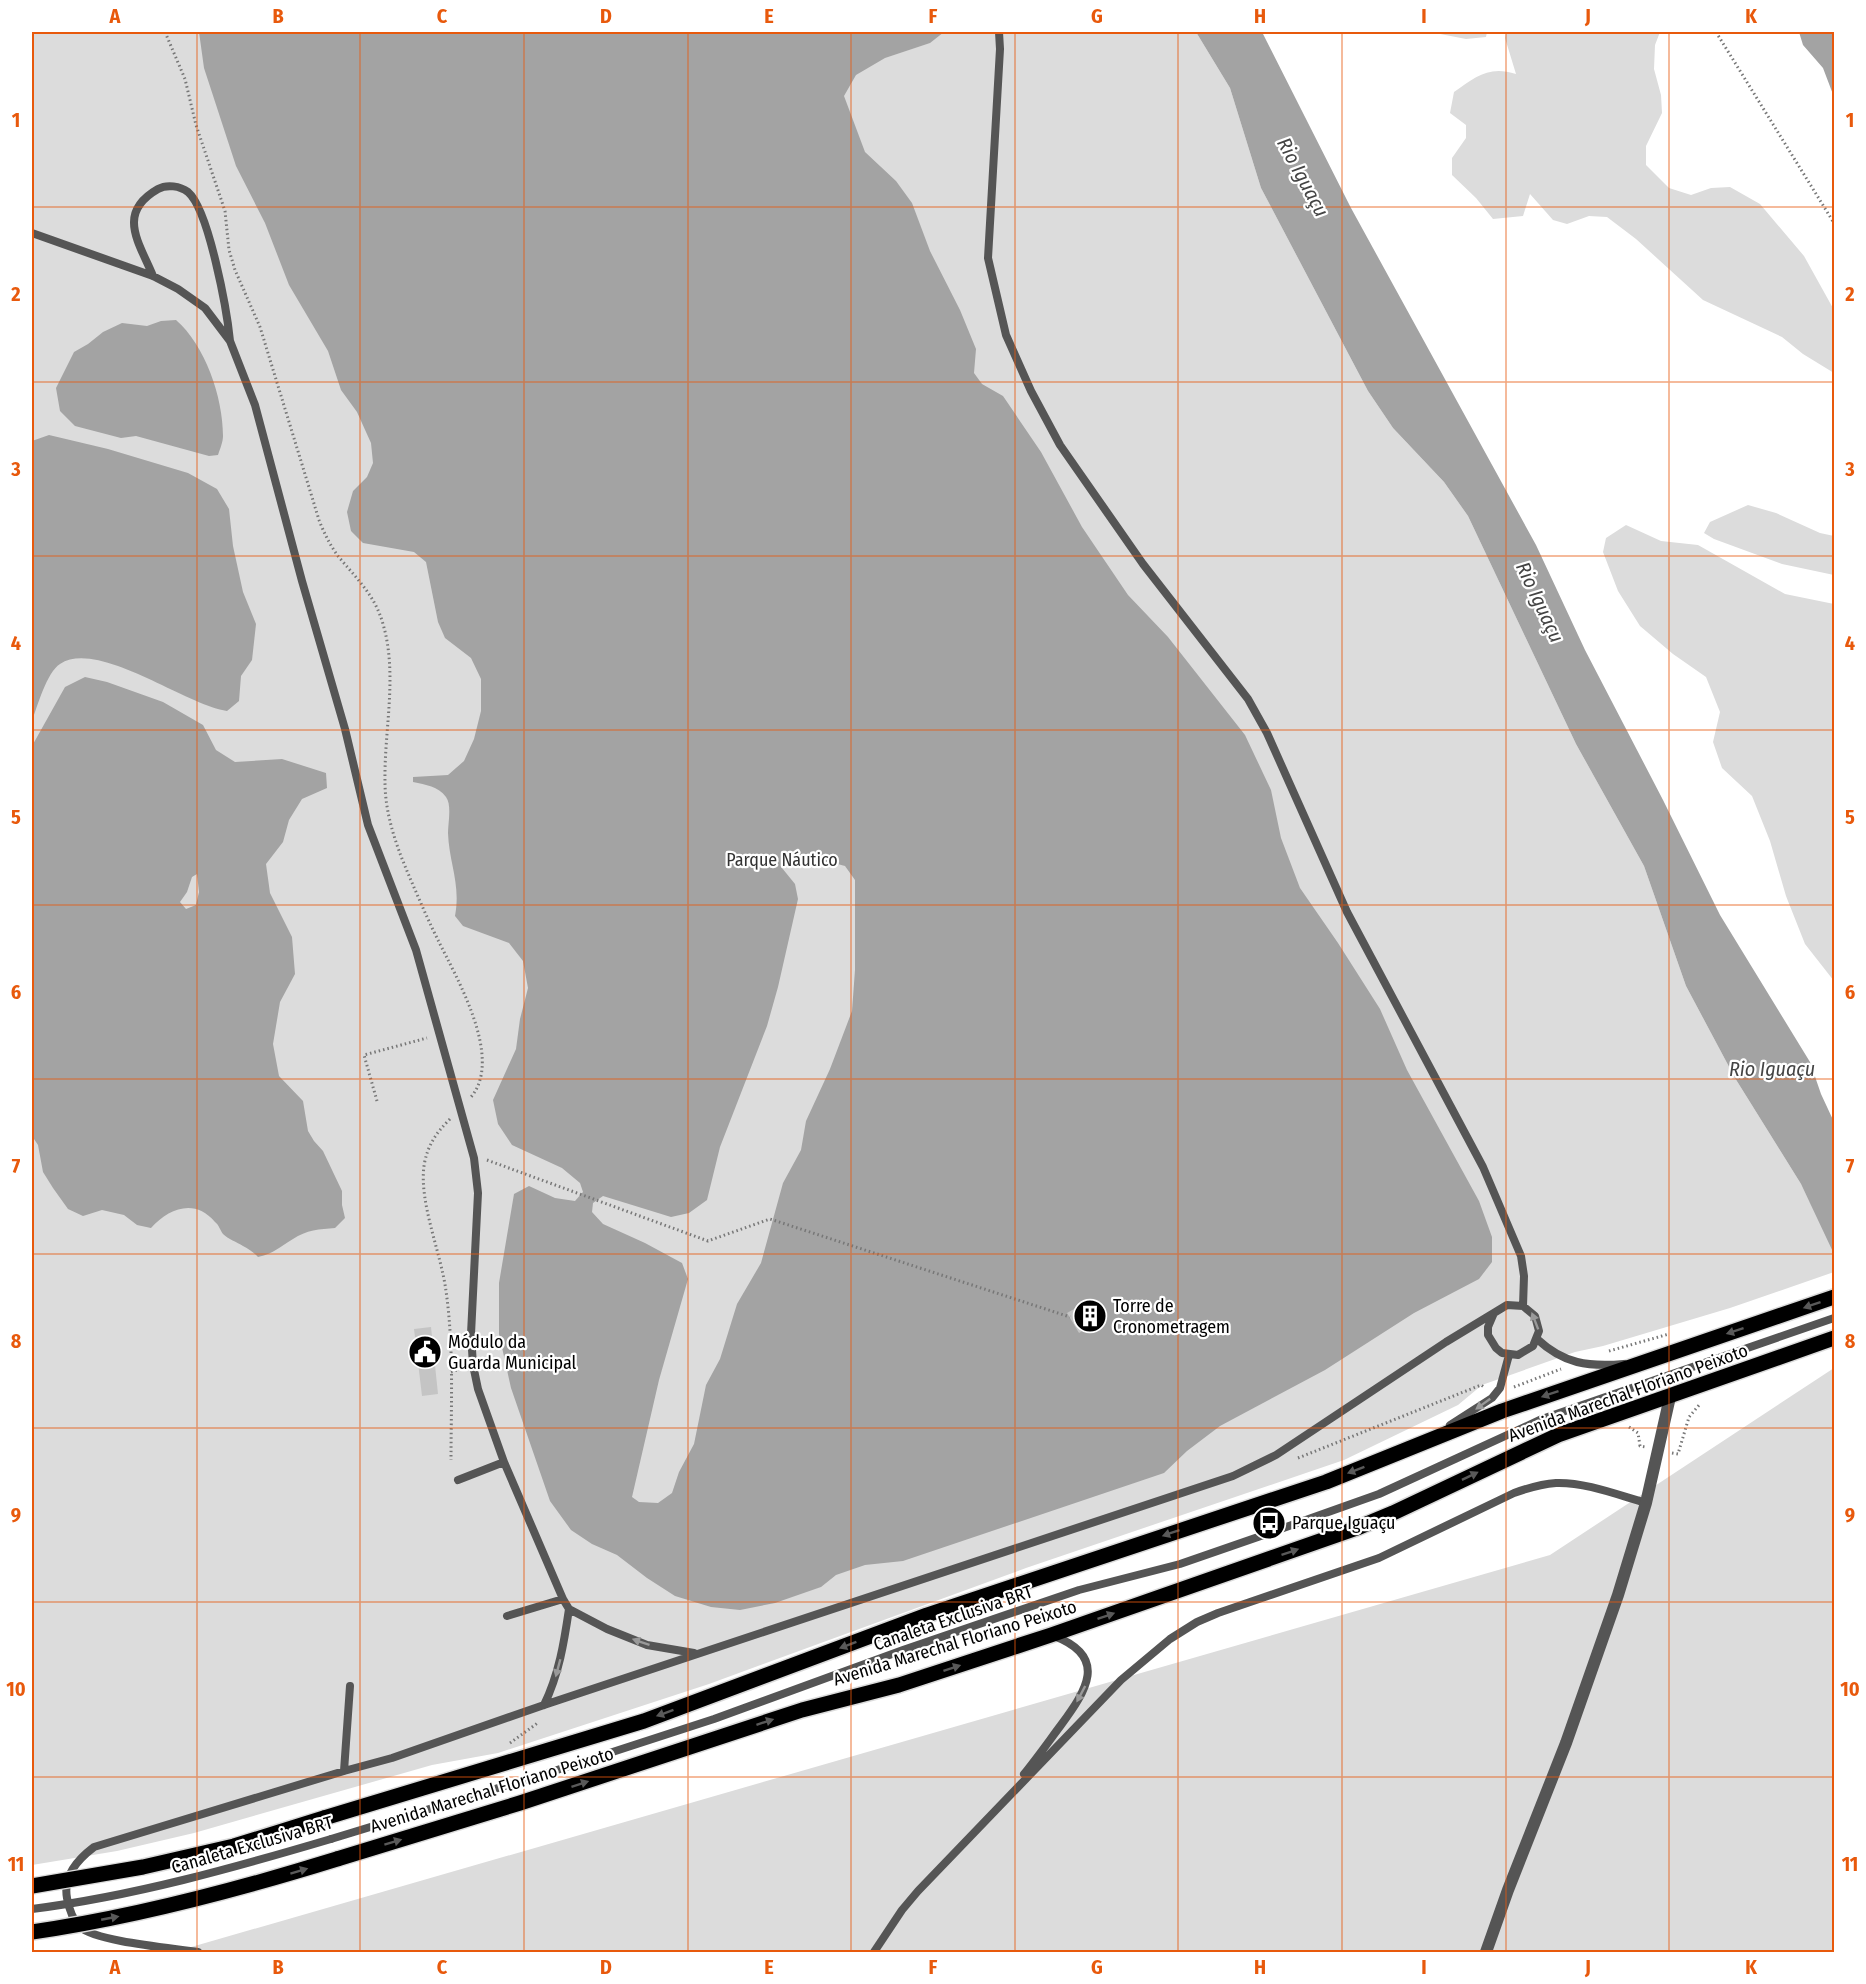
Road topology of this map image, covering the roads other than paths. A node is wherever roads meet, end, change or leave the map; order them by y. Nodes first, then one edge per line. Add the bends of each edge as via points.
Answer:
1 (999, 32) edge
2 (32, 233) edge
3 (153, 276) junction
4 (230, 341) junction
5 (1834, 1297) edge
6 (1523, 1306) junction
7 (1494, 1313) junction
8 (1834, 1318) edge
9 (1834, 1338) edge
10 (1537, 1339) junction
11 (1509, 1355) junction
12 (1640, 1362) junction
13 (1670, 1397) junction
14 (1410, 1449) junction
15 (504, 1462) junction
16 (458, 1480) dead end
17 (1646, 1503) junction
18 (563, 1599) junction
19 (569, 1609) junction
20 (507, 1616) dead end
21 (1051, 1635) junction
22 (699, 1654) junction
23 (350, 1686) dead end
24 (544, 1705) junction
25 (344, 1771) junction
26 (1006, 1799) junction
27 (32, 1886) edge
28 (32, 1909) edge
29 (32, 1932) edge
30 (198, 1953) edge
31 (874, 1953) edge
32 (1486, 1953) edge

1 - 6 lane via 988,258 1006,335 1060,445 1136,555 1248,699 1267,733 1347,912 1483,1167 1521,1256
2 - 3 lane
3 - 4 lane via 205,308
3 - 4 lane via 134,230 135,211 144,198 161,187 176,186 198,204 206,223
4 - 15 lane via 255,405 368,825 416,950 462,1108 478,1193 473,1365
5 -> 12 main road, Avenida Marechal Floriano Peixoto
6 - 7 lane via 1507,1305
10 -> 6 lane via 1538,1323
7 - 11 lane via 1488,1335 1496,1348
7 - 22 lane via 1255,1467
8 - 28 lane, Canaleta Exclusiva BRT, bridge via 1542,1419 1379,1494 1268,1534 1180,1564 1079,1590 691,1727 244,1865 154,1888
9 - 13 main road, Avenida Marechal Floriano Peixoto
10 - 11 lane via 1526,1352
10 - 12 lane via 1560,1357 1576,1363
11 -> 14 lane via 1500,1388 1492,1398
12 -> 14 main road, Avenida Marechal Floriano Peixoto
13 - 17 street
21 -> 13 main road, Avenida Marechal Floriano Peixoto via 1357,1528 1558,1435
14 -> 27 main road, Avenida Marechal Floriano Peixoto, bridge via 1326,1482 927,1615 644,1721 234,1846
15 - 16 lane
15 - 18 lane
17 - 26 lane via 1581,1486 1535,1486 1379,1558 1197,1622 1144,1659
17 - 32 street via 1581,1700
18 - 19 lane
18 - 20 lane
22 -> 19 lane via 647,1645
19 -> 24 lane via 560,1664
21 -> 26 lane via 1079,1651 1088,1671 1087,1684
29 -> 21 main road, Avenida Marechal Floriano Peixoto, bridge via 160,1908 258,1883
22 - 24 lane
23 - 25 lane
24 - 25 lane
25 - 30 lane via 94,1848 70,1872 66,1891 69,1912 81,1928 100,1937
26 - 31 lane via 907,1904

